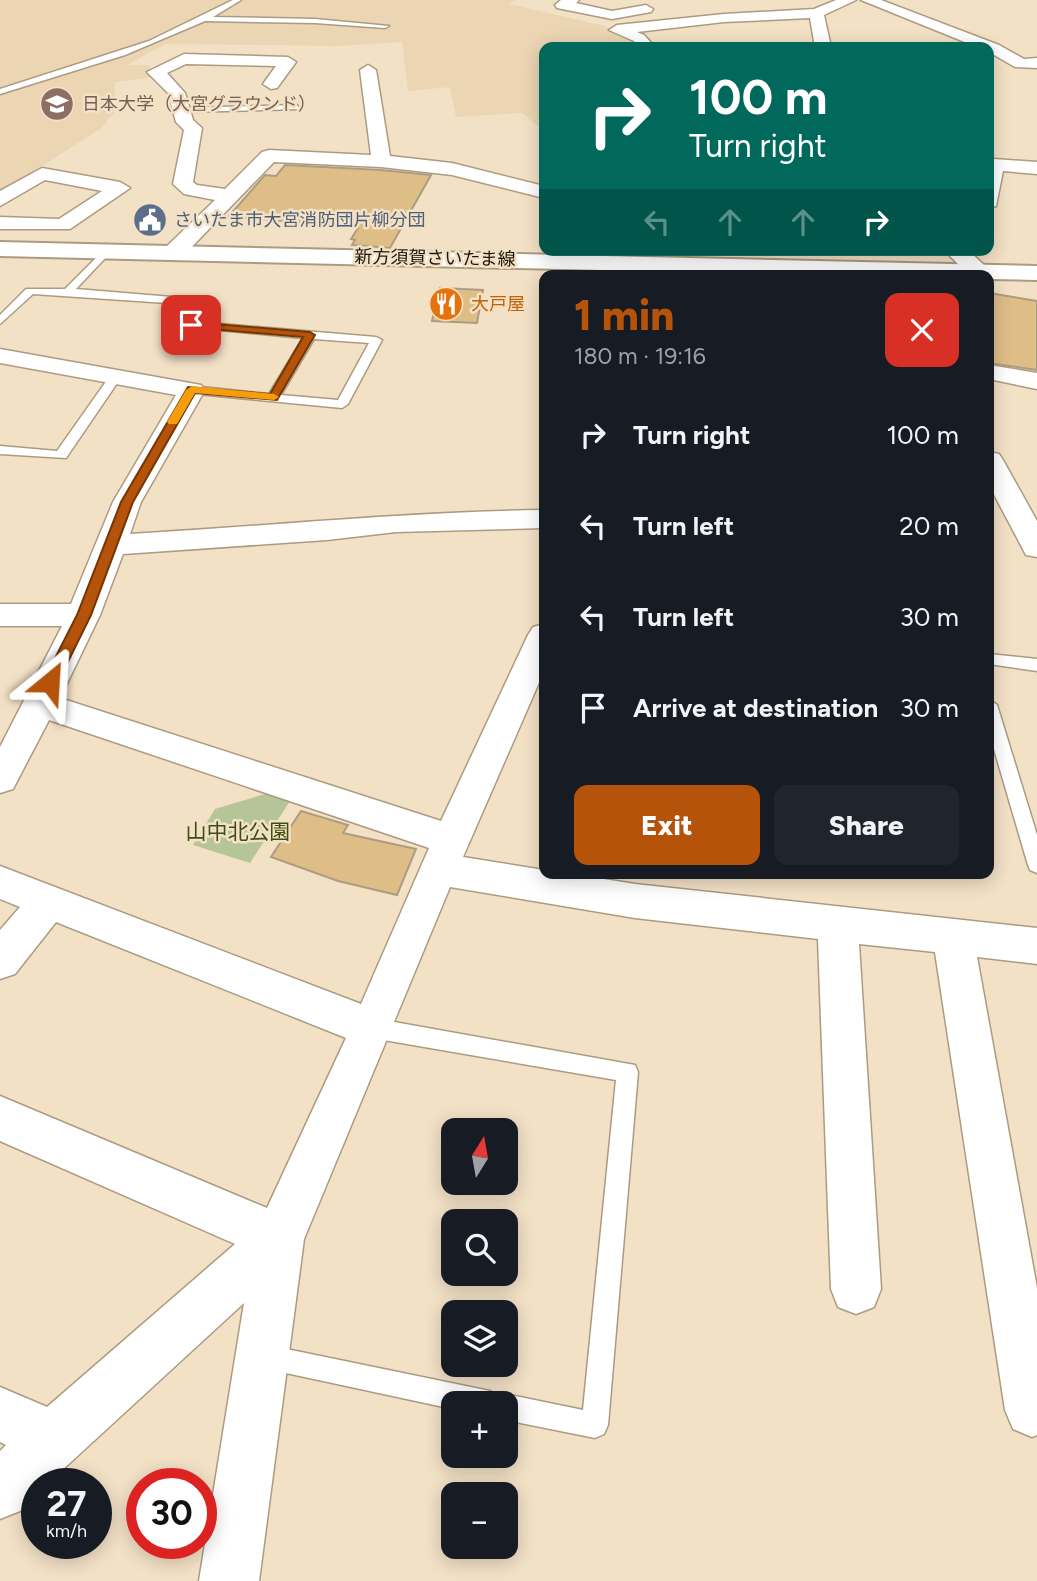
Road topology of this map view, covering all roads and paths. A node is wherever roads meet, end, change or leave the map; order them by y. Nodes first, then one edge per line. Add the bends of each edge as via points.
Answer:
1 (238, 0) edge
2 (572, 0) edge
3 (849, 0) edge
4 (868, 0) edge
5 (659, 7) dead end
6 (693, 7) dead end
7 (816, 13) junction
8 (724, 18) junction
9 (206, 19) junction
10 (385, 26) dead end
11 (817, 41) edge
12 (645, 42) edge
13 (977, 42) edge
14 (994, 49) edge
15 (1037, 64) edge
16 (368, 70) dead end
17 (170, 83) junction
18 (196, 83) dead end
19 (299, 84) dead end
20 (0, 92) edge
21 (297, 107) dead end
22 (183, 110) junction
23 (381, 161) junction
24 (994, 164) edge
25 (1037, 168) edge
26 (539, 191) edge
27 (230, 196) junction
28 (0, 200) edge
29 (0, 223) edge
30 (0, 249) edge
31 (106, 251) junction
32 (174, 252) junction
33 (539, 255) edge
34 (594, 256) edge
35 (961, 256) edge
36 (629, 268) edge
37 (768, 270) edge
38 (974, 270) edge
39 (1035, 272) edge
40 (994, 273) edge
41 (68, 292) junction
42 (0, 321) edge
43 (310, 335) junction
44 (0, 356) edge
45 (994, 374) edge
46 (116, 376) junction
47 (1037, 381) edge
48 (192, 390) junction
49 (274, 397) junction
50 (0, 450) edge
51 (994, 469) edge
52 (539, 519) edge
53 (111, 545) junction
54 (1037, 548) edge
55 (0, 615) edge
56 (84, 615) junction
57 (539, 645) edge
58 (994, 660) edge
59 (1037, 666) edge
60 (994, 722) edge
61 (22, 723) edge
62 (0, 779) edge
63 (445, 855) junction
64 (1037, 865) edge
65 (539, 878) edge
66 (544, 879) edge
67 (0, 883) edge
68 (47, 903) junction
69 (838, 925) junction
70 (953, 938) junction
71 (1037, 946) edge
72 (0, 961) edge
73 (372, 1028) junction
74 (0, 1118) edge
75 (279, 1238) junction
76 (856, 1289) dead end
77 (262, 1357) junction
78 (441, 1394) edge
79 (518, 1409) edge
80 (1032, 1410) dead end
81 (0, 1414) edge
82 (53, 1438) junction
83 (0, 1492) edge
84 (229, 1581) edge

1 - 9 lane
2 - 5 street via 562,5 612,15
3 - 7 street
4 - 13 street
6 - 8 street
7 - 8 street
7 - 11 street
8 - 12 street via 617,30
9 - 10 lane
9 - 20 lane via 130,51
14 - 15 street via 1021,64
16 - 23 street
17 - 18 street
17 - 19 street via 155,72 184,58 288,62 265,84
17 - 22 street
21 - 22 lane
22 - 27 street via 185,122 193,128 183,184 191,190
23 - 26 street via 452,169
23 - 27 street via 269,156
24 - 25 street
27 - 32 street
28 - 29 street via 42,174 120,188 63,225
30 - 31 main road, 新方須賀さいたま線
31 - 32 main road, 新方須賀さいたま線
31 - 41 lane
32 - 33 main road, 新方須賀さいたま線
34 - 36 main road, 新方須賀さいたま線
35 - 38 street
36 - 37 main road, 新方須賀さいたま線
39 - 40 main road, 新方須賀さいたま線
41 - 42 lane via 30,291
41 - 43 lane via 204,302 191,325
43 - 49 lane
43 - 49 lane via 376,341 342,404
44 - 46 street
45 - 47 street
46 - 48 street
46 - 50 lane via 61,455
48 - 49 lane
48 - 53 street via 127,502
51 - 54 street
52 - 53 street via 396,523
53 - 56 street
55 - 56 street
56 - 61 street
57 - 63 street
58 - 59 lane
60 - 64 lane
61 - 62 street
61 - 63 street
63 - 65 street
63 - 73 street
66 - 69 street via 635,901
67 - 68 street
68 - 72 street
68 - 73 street
69 - 70 street
69 - 76 street
70 - 71 street
70 - 80 street
73 - 75 street
73 - 79 lane via 627,1072 595,1425
74 - 75 street
75 - 77 street
75 - 82 street
77 - 78 lane
77 - 84 street
81 - 82 street
82 - 83 street

